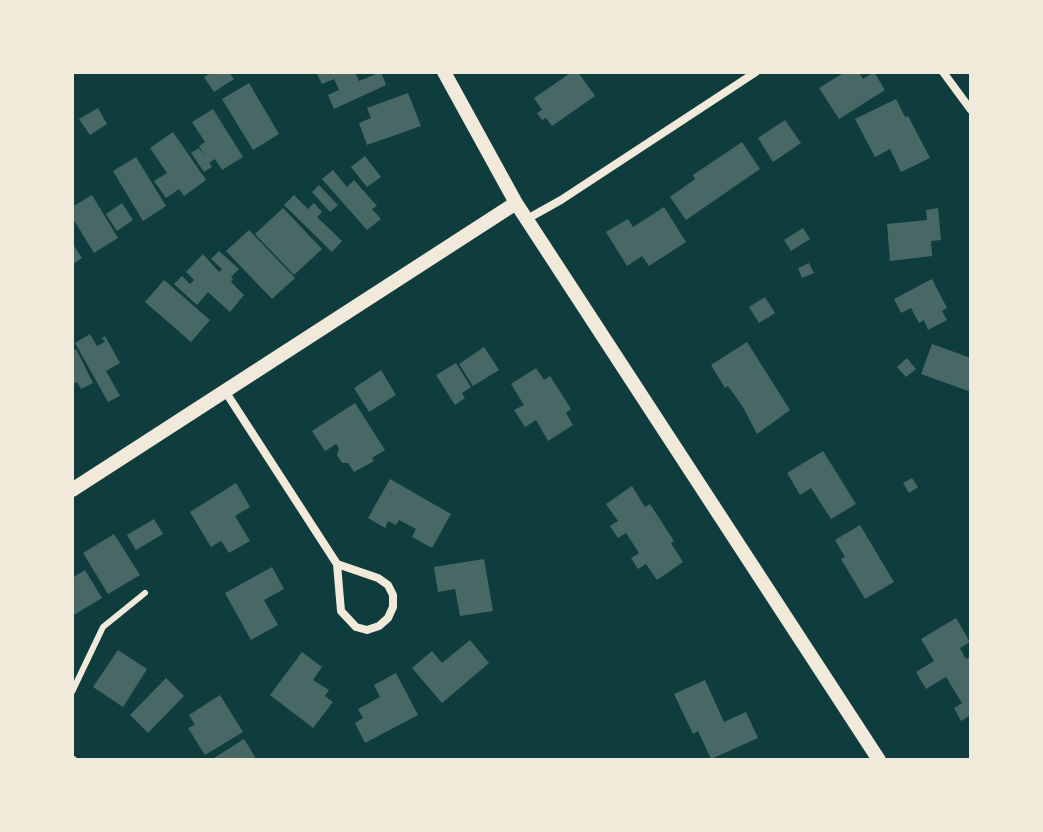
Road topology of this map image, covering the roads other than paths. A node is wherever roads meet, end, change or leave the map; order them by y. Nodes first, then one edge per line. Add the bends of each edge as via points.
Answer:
1 (444, 72) edge
2 (756, 72) edge
3 (943, 72) edge
4 (971, 110) edge
5 (516, 203) junction
6 (527, 219) junction
7 (224, 390) junction
8 (72, 490) edge
9 (337, 564) junction
10 (145, 593) dead end
11 (72, 692) edge
12 (879, 760) edge

1 - 5 street
2 - 6 street
3 - 4 street
5 - 6 street
5 - 7 street
6 - 12 street
7 - 8 street
7 - 9 street
9 - 9 street via 341,611 356,627 379,626 393,607 388,585
10 - 11 lane via 103,627

